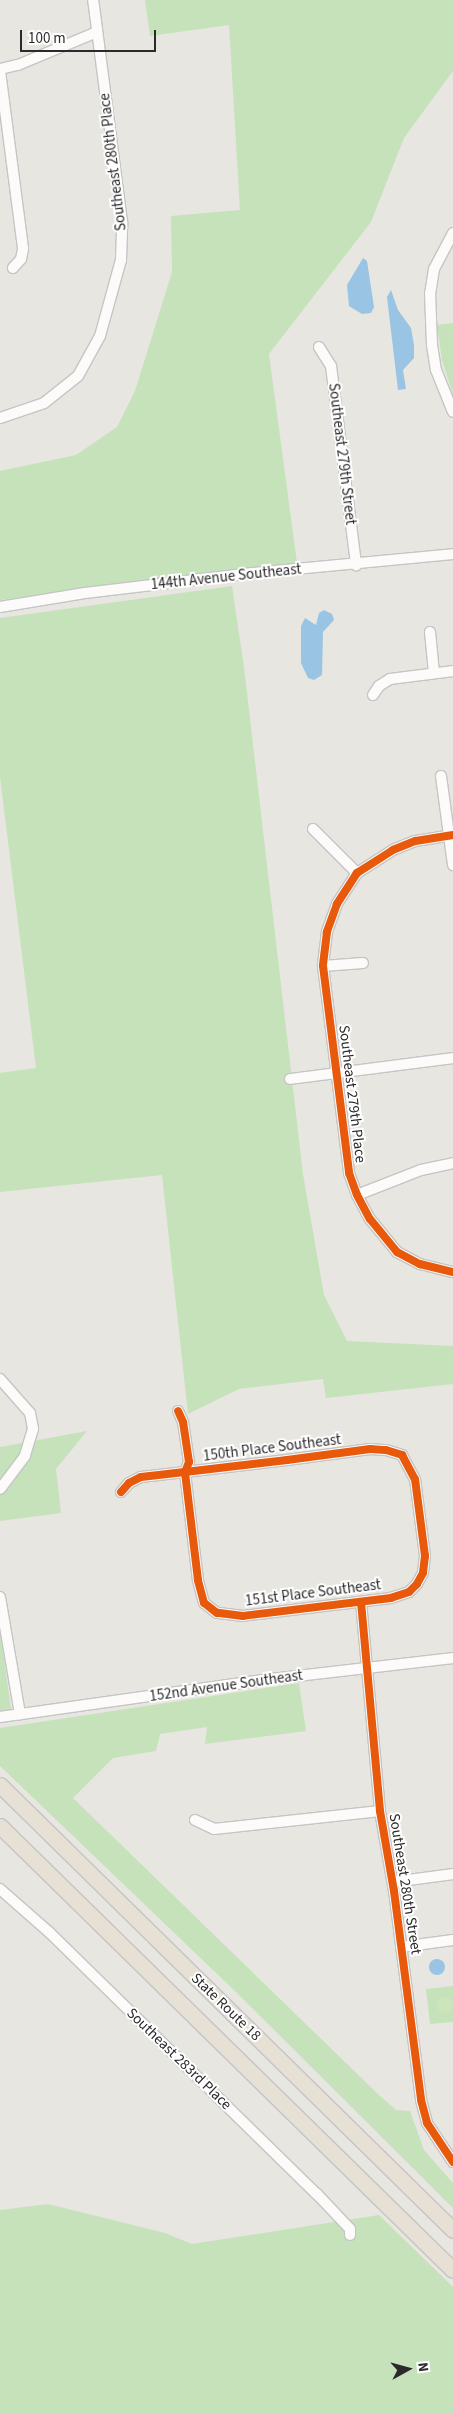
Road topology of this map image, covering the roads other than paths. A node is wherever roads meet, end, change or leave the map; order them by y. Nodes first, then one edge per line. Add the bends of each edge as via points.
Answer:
1 (93, 0) edge
2 (97, 32) junction
3 (0, 70) edge
4 (453, 233) edge
5 (14, 268) dead end
6 (318, 347) dead end
7 (453, 412) edge
8 (0, 418) edge
9 (453, 554) edge
10 (356, 565) junction
11 (0, 607) edge
12 (430, 632) dead end
13 (453, 671) edge
14 (434, 673) junction
15 (374, 695) dead end
16 (441, 776) dead end
17 (313, 830) dead end
18 (451, 836) edge
19 (453, 865) edge
20 (357, 873) junction
21 (363, 963) dead end
22 (323, 966) junction
23 (453, 1058) edge
24 (335, 1073) junction
25 (290, 1079) dead end
26 (453, 1163) edge
27 (357, 1195) junction
28 (453, 1272) edge
29 (0, 1379) edge
30 (178, 1411) dead end
31 (185, 1472) junction
32 (0, 1489) edge
33 (122, 1492) dead end
34 (417, 1584) joint
35 (0, 1597) edge
36 (361, 1602) junction
37 (453, 1658) edge
38 (368, 1668) junction
39 (20, 1714) junction
40 (0, 1717) edge
41 (0, 1785) edge
42 (380, 1811) junction
43 (195, 1820) dead end
44 (0, 1826) edge
45 (453, 1874) edge
46 (393, 1882) junction
47 (0, 1889) edge
48 (453, 1940) edge
49 (402, 1947) junction
50 (453, 2162) edge
51 (453, 2230) edge
52 (350, 2235) dead end
53 (453, 2270) edge

1 - 2 street, Southeast 280th Place
2 - 3 street
2 - 8 street, Southeast 280th Place via 122,222 121,260 100,336 78,376 44,403
3 - 5 street via 23,249
4 - 7 street via 434,269 430,293 436,370
6 - 10 street, Southeast 279th Street via 331,366
9 - 10 street, 144th Avenue Southeast
10 - 11 street, 144th Avenue Southeast via 253,573 85,593
12 - 14 street
13 - 14 street
14 - 15 street via 390,679 379,686
16 - 18 street
17 - 20 street
18 - 19 street
18 - 20 street via 415,841 393,850
20 - 22 street, Southeast 279th Place via 336,904 327,932
21 - 22 street
22 - 24 street, Southeast 279th Place
23 - 24 street
24 - 25 street
24 - 27 street, Southeast 279th Place via 349,1174
26 - 27 street via 421,1170
27 - 28 street, Southeast 279th Place via 370,1219 397,1252 420,1264
29 - 32 street via 30,1413 33,1429 25,1456
30 - 31 street via 183,1422 189,1462
31 - 33 street, 150th Place Southeast via 137,1478
31 - 34 street, 150th Place Southeast via 370,1449 402,1455 409,1464 420,1509 425,1556 423,1573
31 - 36 street, 151st Place Southeast via 198,1580 204,1603 211,1609 224,1616 243,1616
34 - 36 street, 151st Place Southeast via 409,1592 391,1598
35 - 39 street
36 - 38 street, Southeast 280th Street
37 - 38 street, 152nd Avenue Southeast
38 - 39 street, 152nd Avenue Southeast
38 - 42 street, Southeast 280th Street via 366,1688
39 - 40 street, 152nd Avenue Southeast
41 - 51 highway, State Route 18
42 - 43 street via 214,1829
42 - 46 street, Southeast 280th Street
44 - 53 highway, State Route 18
45 - 46 street
46 - 49 street, Southeast 280th Street
47 - 52 street, Southeast 283rd Place via 49,1932 318,2194 350,2229
48 - 49 street
49 - 50 street, Southeast 280th Street via 421,2100 430,2129

